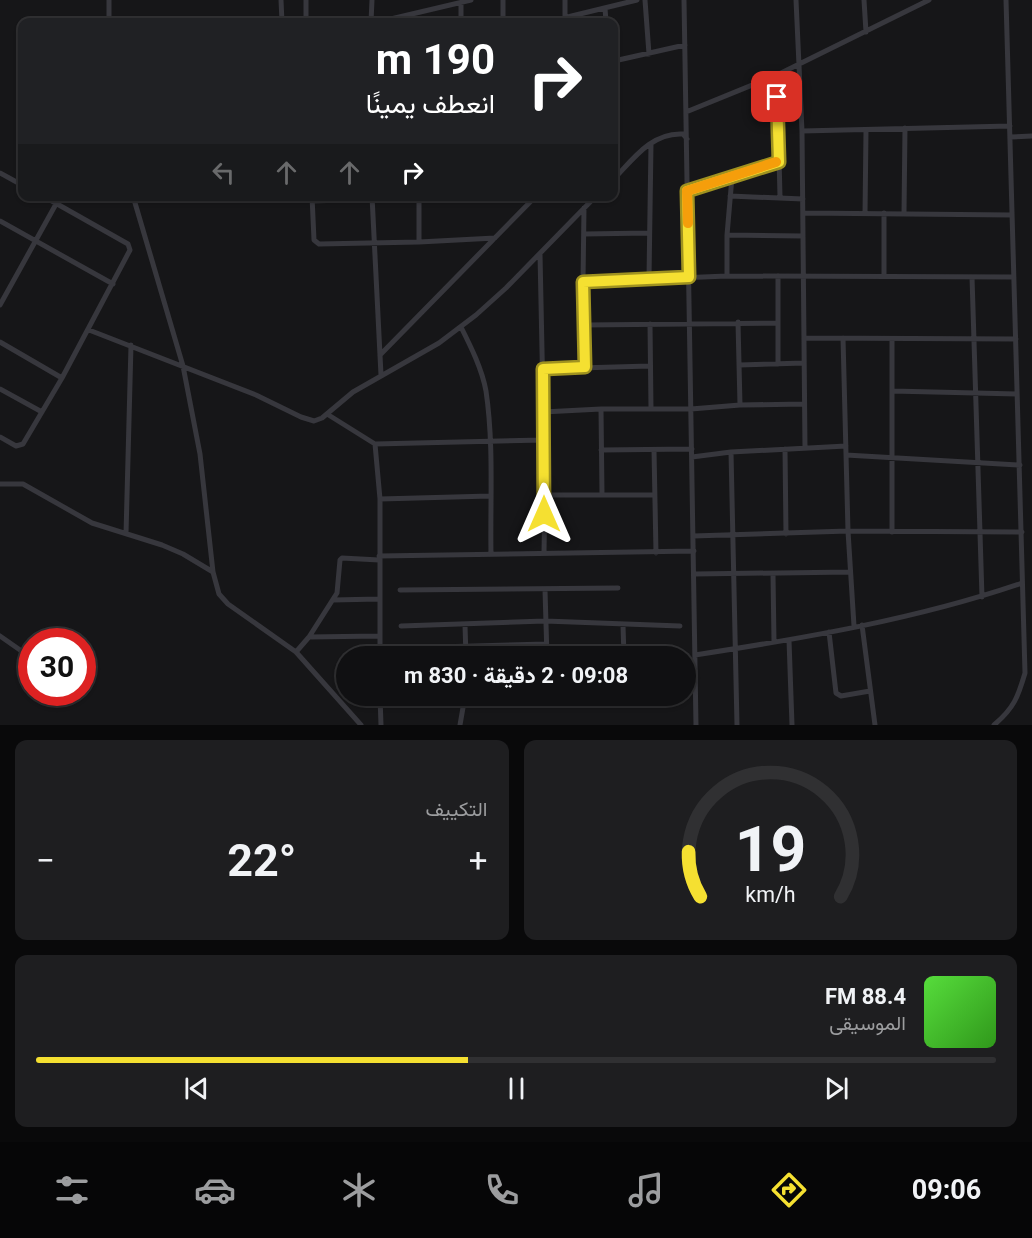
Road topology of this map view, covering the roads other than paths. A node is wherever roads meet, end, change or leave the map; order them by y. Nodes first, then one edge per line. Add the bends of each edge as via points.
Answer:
1 (109, 0) edge
2 (281, 0) edge
3 (306, 0) edge
4 (372, 0) edge
5 (471, 0) edge
6 (503, 0) edge
7 (565, 0) edge
8 (637, 0) edge
9 (645, 0) edge
10 (684, 0) edge
11 (796, 0) edge
12 (864, 0) edge
13 (929, 0) edge
14 (1006, 0) edge
15 (451, 3) edge
16 (461, 3) junction
17 (605, 8) junction
18 (416, 14) junction
19 (109, 18) edge
20 (282, 18) edge
21 (306, 18) edge
22 (371, 18) edge
23 (397, 18) edge
24 (416, 18) edge
25 (461, 18) edge
26 (503, 18) edge
27 (565, 18) edge
28 (572, 18) edge
29 (606, 18) edge
30 (866, 32) junction
31 (685, 45) junction
32 (649, 54) junction
33 (618, 60) edge
34 (798, 64) junction
35 (777, 75) junction
36 (686, 112) junction
37 (1010, 126) junction
38 (905, 128) junction
39 (802, 131) junction
40 (866, 131) junction
41 (1032, 136) edge
42 (1010, 137) junction
43 (687, 139) junction
44 (651, 144) junction
45 (779, 162) junction
46 (0, 173) edge
47 (618, 175) edge
48 (732, 177) junction
49 (18, 184) edge
50 (687, 191) junction
51 (730, 196) junction
52 (780, 197) junction
53 (803, 199) junction
54 (51, 201) edge
55 (134, 201) edge
56 (312, 201) edge
57 (372, 201) edge
58 (419, 201) edge
59 (531, 201) edge
60 (591, 201) edge
61 (56, 204) junction
62 (584, 208) junction
63 (803, 213) junction
64 (884, 213) junction
65 (904, 213) junction
66 (865, 214) junction
67 (1012, 215) junction
68 (0, 221) edge
69 (649, 233) junction
70 (584, 234) junction
71 (727, 235) junction
72 (803, 236) junction
73 (495, 238) junction
74 (36, 241) junction
75 (419, 242) junction
76 (373, 243) junction
77 (540, 254) junction
78 (727, 276) junction
79 (778, 276) junction
80 (804, 276) junction
81 (884, 276) junction
82 (689, 277) junction
83 (972, 277) junction
84 (1014, 277) junction
85 (649, 278) junction
86 (583, 282) junction
87 (113, 284) junction
88 (0, 305) edge
89 (690, 322) junction
90 (738, 322) junction
91 (778, 322) junction
92 (650, 324) junction
93 (584, 325) junction
94 (461, 327) junction
95 (89, 330) junction
96 (805, 338) junction
97 (843, 338) junction
98 (892, 339) junction
99 (974, 339) junction
100 (1017, 339) junction
101 (0, 342) edge
102 (131, 345) junction
103 (380, 355) junction
104 (804, 363) junction
105 (778, 364) junction
106 (739, 365) junction
107 (183, 366) junction
108 (650, 366) junction
109 (585, 367) junction
110 (543, 369) junction
111 (381, 375) junction
112 (63, 378) junction
113 (0, 389) edge
114 (892, 391) junction
115 (975, 393) junction
116 (1017, 394) junction
117 (804, 404) junction
118 (740, 405) junction
119 (601, 409) junction
120 (651, 409) junction
121 (691, 409) junction
122 (42, 412) junction
123 (543, 412) junction
124 (327, 414) junction
125 (0, 437) edge
126 (490, 440) junction
127 (544, 440) junction
128 (375, 444) junction
129 (846, 446) junction
130 (692, 448) junction
131 (805, 448) junction
132 (785, 449) junction
133 (601, 450) junction
134 (654, 450) junction
135 (730, 452) junction
136 (846, 455) junction
137 (692, 457) junction
138 (891, 459) junction
139 (978, 463) junction
140 (1020, 465) junction
141 (0, 484) edge
142 (602, 494) junction
143 (545, 495) junction
144 (654, 495) junction
145 (490, 496) junction
146 (380, 499) junction
147 (848, 531) junction
148 (980, 531) junction
149 (892, 532) junction
150 (1022, 532) junction
151 (126, 534) junction
152 (733, 534) junction
153 (786, 534) junction
154 (693, 536) junction
155 (693, 551) junction
156 (544, 552) junction
157 (656, 553) junction
158 (491, 554) junction
159 (380, 558) junction
160 (213, 572) junction
161 (850, 572) junction
162 (694, 574) junction
163 (733, 574) junction
164 (773, 574) junction
165 (1022, 584) junction
166 (618, 588) dead end
167 (400, 590) dead end
168 (545, 590) junction
169 (982, 597) junction
170 (379, 599) junction
171 (333, 600) junction
172 (545, 621) junction
173 (465, 625) junction
174 (862, 625) junction
175 (401, 626) dead end
176 (623, 626) junction
177 (680, 626) dead end
178 (854, 626) junction
179 (829, 632) junction
180 (0, 636) edge
181 (379, 636) junction
182 (309, 637) junction
183 (789, 640) junction
184 (774, 642) junction
185 (546, 644) joint
186 (379, 646) edge
187 (466, 646) edge
188 (506, 646) edge
189 (624, 646) edge
190 (695, 646) edge
191 (18, 649) edge
192 (736, 649) junction
193 (296, 652) junction
194 (696, 655) edge
195 (870, 691) junction
196 (380, 706) edge
197 (463, 706) edge
198 (696, 706) edge
199 (361, 725) edge
200 (381, 725) edge
201 (460, 725) edge
202 (696, 725) edge
203 (736, 725) edge
204 (792, 725) edge
205 (875, 725) edge
206 (994, 725) edge

1 - 19 street
2 - 20 street
3 - 21 street
4 - 22 street
5 - 16 street
6 - 26 street
7 - 27 street
8 - 17 street
9 - 32 street
10 - 31 street
11 - 34 street
12 - 30 street
13 - 30 street
14 - 37 street
15 - 16 street
15 - 18 street
16 - 25 street
17 - 28 street
17 - 29 street
18 - 23 street
18 - 24 street
30 - 34 street
31 - 32 street
31 - 36 street
32 - 33 street
34 - 35 street
34 - 39 street
35 - 36 street
35 - 45 street
36 - 43 street
37 - 38 street
37 - 42 street
38 - 40 street
38 - 65 street
39 - 40 street
39 - 53 street
40 - 66 street
41 - 42 street
42 - 67 street
43 - 44 street via 672,134
43 - 50 street
44 - 47 street
44 - 69 street
45 - 48 street
45 - 52 street
46 - 49 street
48 - 50 street
48 - 51 street
50 - 82 street
51 - 52 street
51 - 71 street
52 - 53 street
53 - 63 street
54 - 61 street
55 - 107 street
56 - 76 street via 316,242
57 - 76 street
58 - 75 street
59 - 73 street
60 - 62 street
61 - 74 street
61 - 87 street via 130,247
62 - 70 street
62 - 77 street
63 - 66 street
63 - 72 street
64 - 65 street
64 - 66 street
64 - 81 street
65 - 67 street
67 - 84 street
68 - 74 street
69 - 70 street
69 - 85 street
70 - 86 street
71 - 72 street
71 - 78 street
72 - 80 street
73 - 75 street
73 - 103 street
74 - 87 street
74 - 88 street
75 - 76 street
76 - 103 street
77 - 94 street
77 - 110 street
78 - 79 street
78 - 82 street
79 - 80 street
79 - 91 street
80 - 81 street
80 - 96 street
81 - 83 street
82 - 85 street
82 - 89 street
83 - 84 street
83 - 99 street
84 - 100 street
85 - 86 street
86 - 93 street
87 - 95 street
89 - 90 street
89 - 92 street
89 - 121 street
90 - 91 street
90 - 106 street
91 - 105 street
92 - 93 street
92 - 108 street
93 - 109 street
94 - 111 street
94 - 126 street via 486,390
95 - 102 street
95 - 112 street
96 - 97 street
96 - 104 street
97 - 98 street
97 - 129 street
98 - 99 street
98 - 114 street
99 - 100 street
99 - 115 street
100 - 116 street
101 - 112 street
102 - 107 street
102 - 151 street
103 - 111 street
104 - 105 street
104 - 117 street
105 - 106 street
106 - 118 street
107 - 124 street via 301,417 314,421
107 - 160 street via 200,454
108 - 109 street
108 - 120 street
109 - 110 street
110 - 123 street
111 - 124 street
112 - 122 street
113 - 122 street
114 - 115 street
114 - 138 street
115 - 116 street
115 - 139 street
116 - 140 street
117 - 118 street
117 - 131 street
118 - 121 street
119 - 120 street
119 - 123 street
119 - 133 street
120 - 121 street
121 - 130 street
122 - 125 street via 23,444 16,446
123 - 127 street
124 - 128 street
126 - 127 street
126 - 128 street
126 - 145 street
127 - 143 street
128 - 146 street
129 - 131 street
129 - 136 street
130 - 134 street
130 - 137 street
131 - 132 street
132 - 135 street
132 - 153 street
133 - 134 street
133 - 142 street
134 - 144 street
135 - 137 street
135 - 152 street
136 - 138 street
136 - 147 street
137 - 154 street
138 - 139 street
138 - 149 street
139 - 140 street
139 - 148 street
140 - 150 street
141 - 151 street via 23,484 92,524
142 - 143 street
142 - 144 street
143 - 156 street
144 - 157 street
145 - 146 street
145 - 158 street
146 - 159 street
147 - 149 street
147 - 153 street
147 - 161 street
148 - 149 street
148 - 150 street
148 - 169 street
150 - 165 street
151 - 160 street via 183,554
152 - 153 street
152 - 154 street
152 - 163 street
154 - 155 street
155 - 157 street
155 - 162 street
156 - 157 street
156 - 158 street
158 - 159 street
159 - 170 street
159 - 171 street via 342,558
160 - 193 street via 219,594 228,604
161 - 164 street
161 - 178 street
162 - 163 street
162 - 190 street
163 - 164 street
163 - 192 street
164 - 184 street
165 - 169 street
165 - 206 street via 1025,673 1018,699
166 - 168 street
167 - 168 street
168 - 172 street
169 - 174 street
170 - 171 street
170 - 181 street
171 - 182 street
172 - 173 street
172 - 176 street
172 - 185 street
173 - 175 street
173 - 187 street
174 - 178 street
174 - 195 street
176 - 177 street
176 - 189 street
178 - 179 street
179 - 183 street
179 - 195 street via 836,693 841,696
180 - 191 street
181 - 182 street
181 - 186 street
182 - 193 street
183 - 184 street
183 - 204 street
184 - 192 street
185 - 188 street
192 - 194 street
192 - 203 street
193 - 199 street
195 - 205 street
196 - 200 street
197 - 201 street
198 - 202 street

